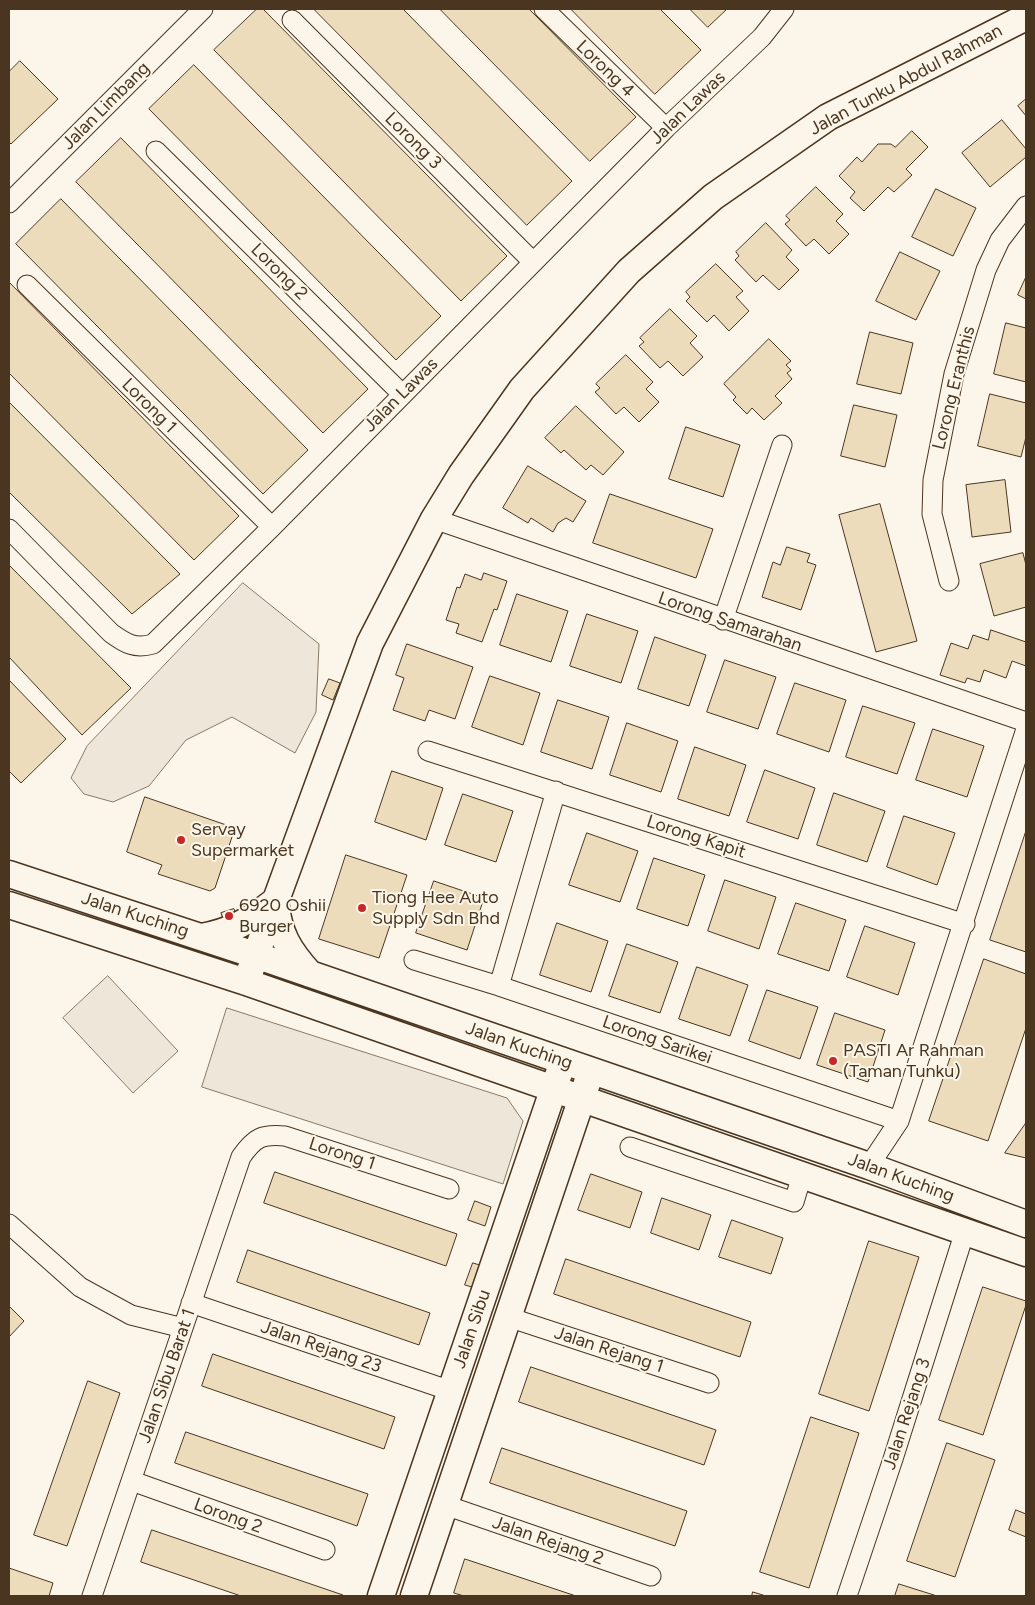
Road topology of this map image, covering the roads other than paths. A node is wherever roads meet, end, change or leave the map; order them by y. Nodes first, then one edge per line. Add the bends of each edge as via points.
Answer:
1 (203, 9) edge
2 (544, 9) edge
3 (784, 9) edge
4 (1026, 17) edge
5 (292, 20) dead end
6 (666, 128) junction
7 (156, 151) dead end
8 (9, 202) edge
9 (1026, 206) edge
10 (533, 262) junction
11 (27, 285) dead end
12 (402, 394) junction
13 (782, 445) dead end
14 (434, 519) junction
15 (272, 527) junction
16 (9, 529) edge
17 (949, 582) dead end
18 (723, 620) junction
19 (1026, 722) edge
20 (1026, 729) edge
21 (428, 751) dead end
22 (556, 791) junction
23 (9, 874) edge
24 (275, 901) junction
25 (9, 904) edge
26 (965, 924) junction
27 (201, 937) junction
28 (255, 955) junction
29 (414, 960) dead end
30 (310, 974) junction
31 (246, 982) junction
32 (499, 986) junction
33 (563, 1061) junction
34 (592, 1071) junction
35 (554, 1090) junction
36 (582, 1100) junction
37 (899, 1121) junction
38 (630, 1147) dead end
39 (241, 1156) joint
40 (868, 1166) junction
41 (802, 1175) junction
42 (450, 1189) dead end
43 (9, 1224) edge
44 (1026, 1224) edge
45 (965, 1231) junction
46 (1026, 1253) edge
47 (191, 1303) junction
48 (508, 1317) junction
49 (183, 1328) junction
50 (709, 1383) dead end
51 (451, 1391) junction
52 (132, 1481) junction
53 (445, 1505) junction
54 (398, 1549) junction
55 (325, 1550) dead end
56 (427, 1558) junction
57 (651, 1576) dead end
58 (92, 1596) edge
59 (381, 1596) edge
60 (414, 1596) edge
61 (847, 1596) edge

1 - 8 street, Jalan Limbang
2 - 6 street, Lorong 4
3 - 6 street, Jalan Lawas via 762,37
4 - 14 street, Jalan Tunku Abdul Rahman via 828,117 713,197 629,271 522,389
5 - 10 street, Lorong 3
6 - 10 street, Jalan Lawas
7 - 12 street, Lorong 2
9 - 17 street, Lorong Eranthis via 1000,240 986,270 954,374 933,480 932,514
10 - 12 street, Jalan Lawas
11 - 15 street, Lorong 1
12 - 15 street, Jalan Lawas
13 - 18 street
14 - 18 street, Lorong Samarahan
14 - 24 street, Jalan Tunku Abdul Rahman via 370,643
15 - 16 street, Jalan Lawas via 153,644 140,647 125,644 111,633
18 - 19 street, Lorong Samarahan
20 - 26 street
21 - 22 street, Lorong Kapit
22 - 26 street, Lorong Kapit
22 - 32 street
23 - 27 street, Jalan Kuching
24 - 27 street via 241,926 222,934
24 - 28 street, Jalan Tunku Abdul Rahman
24 - 30 street via 278,924 286,944
25 - 31 street, Jalan Kuching
26 - 37 street
27 - 28 street, Jalan Kuching
28 - 30 street, Jalan Kuching
28 - 31 street, Jalan Tunku Abdul Rahman
29 - 32 street, Lorong Sarikei
30 - 33 street, Jalan Kuching
31 - 35 street, Jalan Kuching
32 - 37 street, Lorong Sarikei
33 - 34 street, Jalan Kuching
33 - 35 street, Jalan Sibu
34 - 36 street, Jalan Sibu
34 - 40 street, Jalan Kuching
35 - 36 street, Jalan Kuching
35 - 51 street, Jalan Sibu
36 - 41 street, Jalan Kuching
36 - 48 street, Jalan Sibu
37 - 40 street
38 - 41 street via 794,1202
39 - 42 street, Lorong 1 via 257,1138 285,1136
39 - 47 street, Jalan Sibu Barat 1
40 - 44 street, Jalan Kuching
41 - 45 street, Jalan Kuching
43 - 49 street via 80,1287 131,1315
45 - 46 street, Jalan Kuching
45 - 61 street, Jalan Rejang 3
47 - 49 street, Jalan Sibu Barat 1
47 - 51 street, Jalan Rejang 23
48 - 50 street, Jalan Rejang 1
48 - 53 street, Jalan Sibu
49 - 52 street, Jalan Sibu Barat 1
51 - 54 street, Jalan Sibu
52 - 55 street, Lorong 2
52 - 58 street, Jalan Sibu Barat 1
53 - 56 street, Jalan Sibu
53 - 57 street, Jalan Rejang 2
54 - 56 street
54 - 59 street, Jalan Sibu
56 - 60 street, Jalan Sibu

